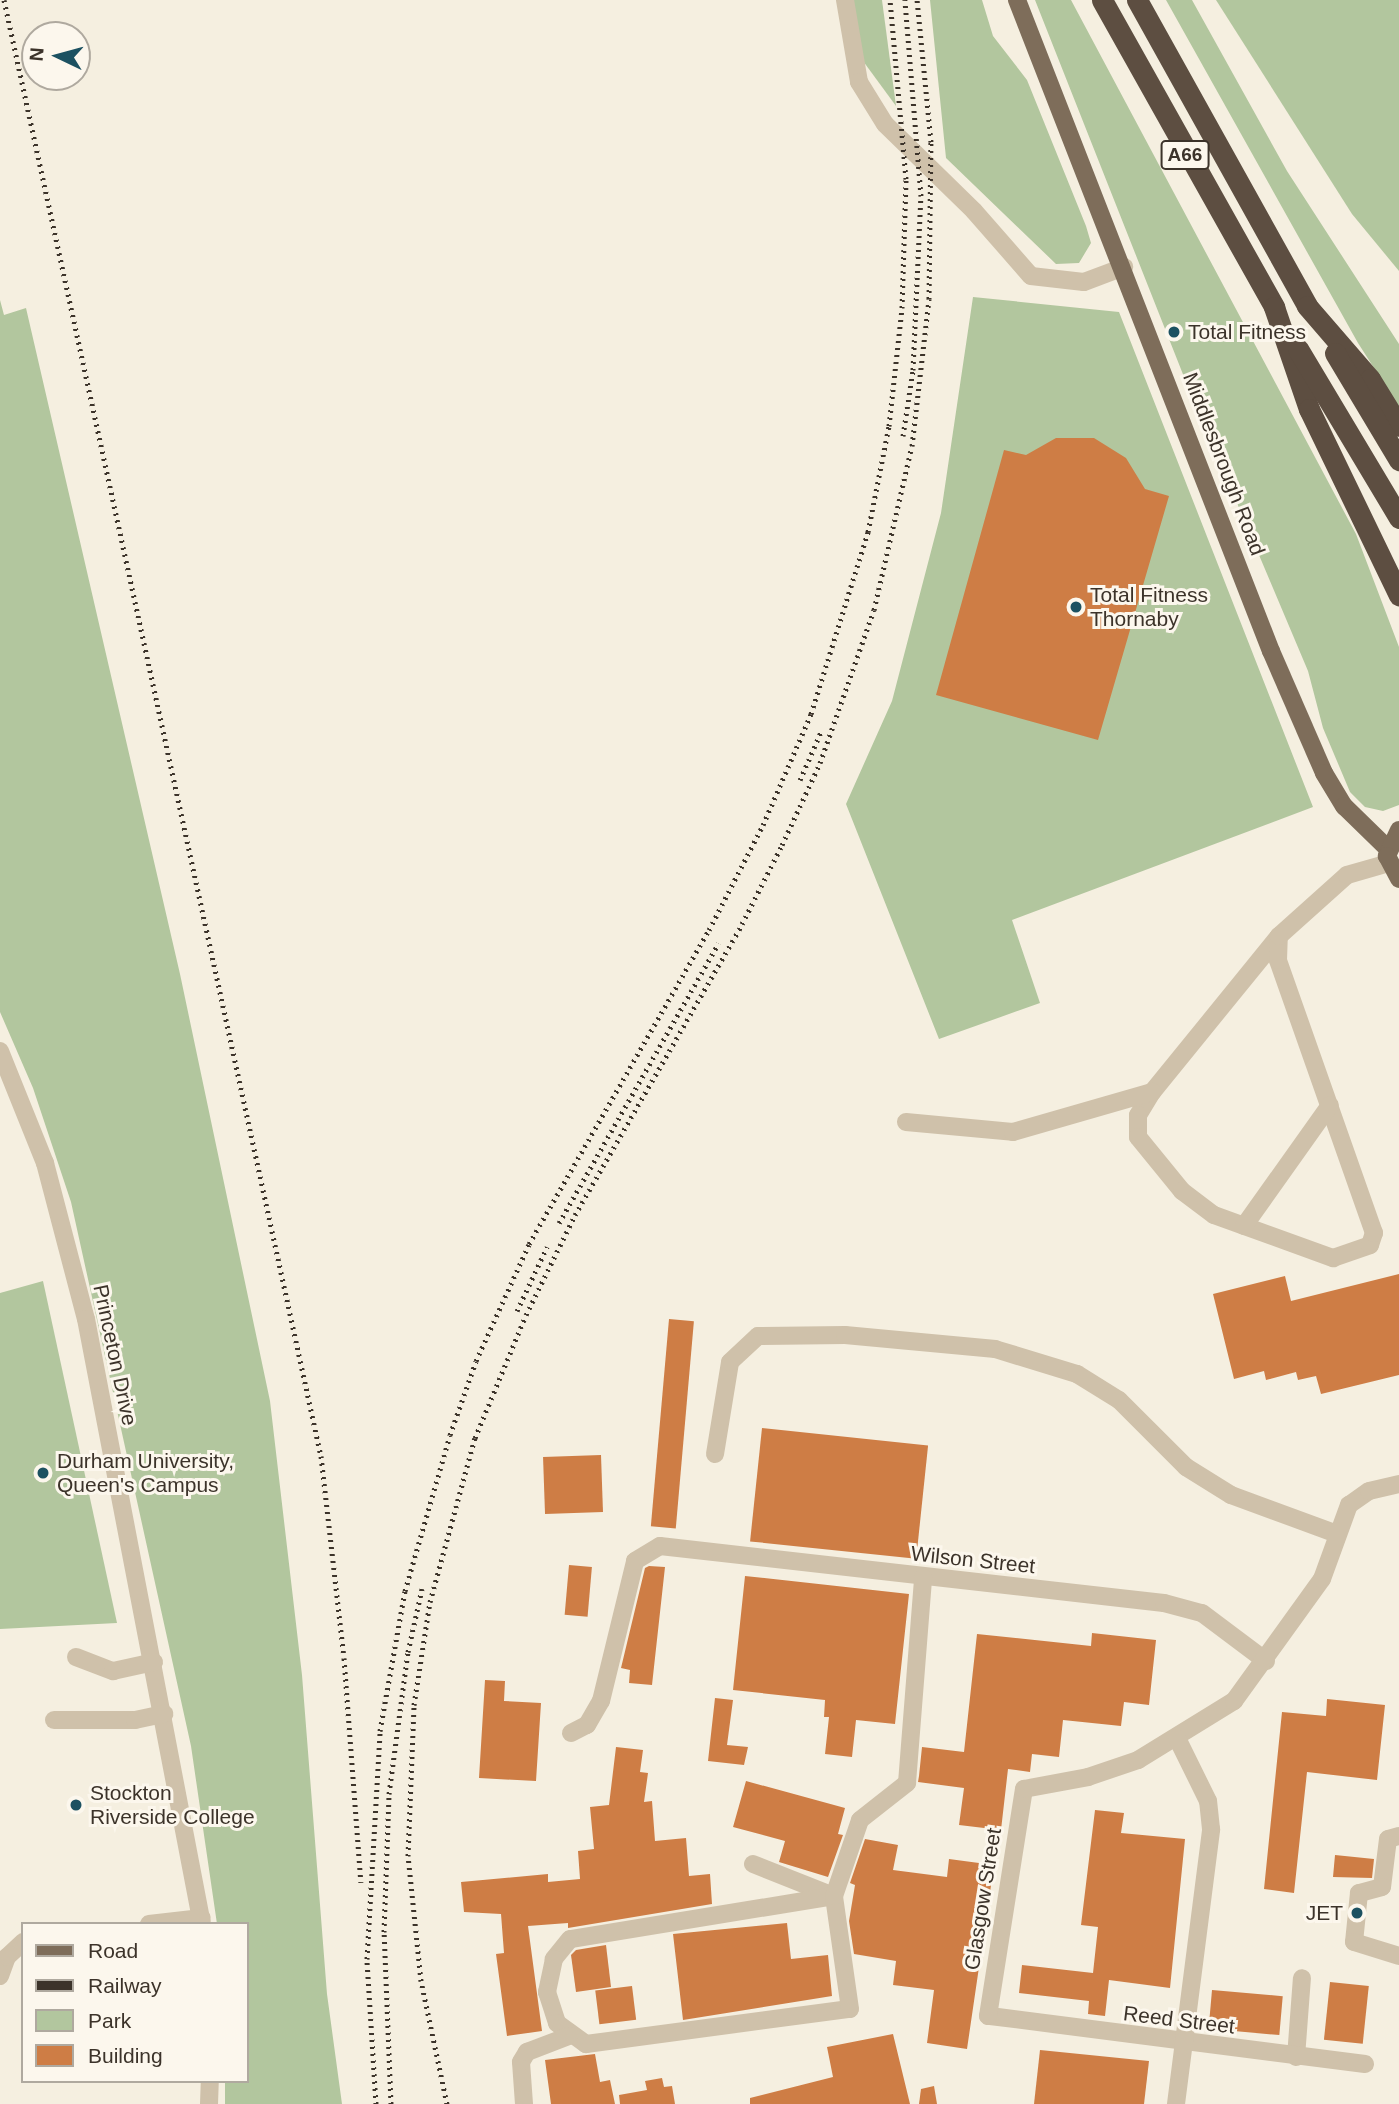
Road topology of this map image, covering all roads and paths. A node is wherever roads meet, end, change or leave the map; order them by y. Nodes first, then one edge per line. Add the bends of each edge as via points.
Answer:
1 (845, 0) edge
2 (1017, 0) edge
3 (1102, 0) edge
4 (1137, 0) edge
5 (1124, 267) junction
6 (1307, 306) junction
7 (1274, 307) junction
8 (1399, 426) edge
9 (1399, 460) edge
10 (1399, 518) edge
11 (1399, 595) edge
12 (1399, 830) edge
13 (1388, 856) junction
14 (1399, 879) edge
15 (1279, 936) junction
16 (0, 1051) edge
17 (1152, 1092) junction
18 (1329, 1105) junction
19 (906, 1122) dead end
20 (1244, 1226) junction
21 (715, 1454) dead end
22 (1399, 1484) edge
23 (1337, 1534) junction
24 (923, 1578) junction
25 (76, 1657) dead end
26 (1266, 1661) junction
27 (154, 1662) junction
28 (164, 1714) junction
29 (54, 1720) dead end
30 (571, 1733) dead end
31 (1177, 1738) junction
32 (1399, 1836) edge
33 (753, 1864) dead end
34 (834, 1896) junction
35 (202, 1921) edge
36 (184, 1922) edge
37 (21, 1944) edge
38 (1399, 1956) edge
39 (0, 1976) edge
40 (1302, 1978) dead end
41 (988, 2016) joint
42 (569, 2036) junction
43 (1183, 2044) junction
44 (1296, 2057) junction
45 (1365, 2064) dead end
46 (210, 2083) edge
47 (209, 2104) edge
48 (524, 2104) edge
49 (1176, 2104) edge

1 - 5 street via 859,82 885,124 974,211 1031,276 1084,282
2 - 5 main road, Middlesbrough Road
3 - 7 highway, A66
4 - 6 highway, A66
5 - 13 main road, Middlesbrough Road via 1271,651 1324,772 1344,806
6 - 8 highway via 1370,379
6 - 9 highway, A66
7 - 10 highway, A66
7 - 11 highway, A66 via 1309,409
12 - 13 main road
13 - 14 main road, Middlesbrough Road
13 - 15 street via 1347,875
15 - 17 street
15 - 18 street via 1279,960
16 - 27 street, Princeton Drive via 45,1163 86,1319
17 - 19 street via 1013,1132
17 - 20 street via 1138,1115 1138,1137 1154,1161 1213,1215
18 - 20 street
18 - 20 street via 1374,1233 1370,1245 1333,1258
21 - 23 street via 730,1362 758,1336 845,1335 995,1349 1077,1374 1119,1400 1186,1466 1231,1495
22 - 23 street via 1369,1491 1349,1505
23 - 26 street via 1322,1578
24 - 26 street, Wilson Street via 1164,1602 1202,1614
24 - 30 street, Wilson Street via 660,1546 635,1561 601,1701 587,1725
24 - 34 street via 907,1783 860,1820
25 - 27 street via 113,1671
26 - 31 street via 1234,1700
27 - 28 street, Princeton Drive
28 - 29 street via 135,1720
28 - 35 street, Princeton Drive
31 - 41 street, Glasgow Street via 1138,1760 1088,1777 1024,1789
31 - 43 street via 1208,1801 1211,1829
32 - 38 street via 1388,1839 1382,1887 1359,1893 1354,1942
33 - 34 street
34 - 42 street via 570,1939 554,1959 547,1992 556,2023
34 - 42 street via 850,2009 586,2044
35 - 36 street
37 - 39 street via 7,1957
40 - 44 street
41 - 43 street, Reed Street
42 - 48 street via 527,2052 521,2062
43 - 44 street, Reed Street
43 - 49 street
44 - 45 street, Reed Street
46 - 47 street

